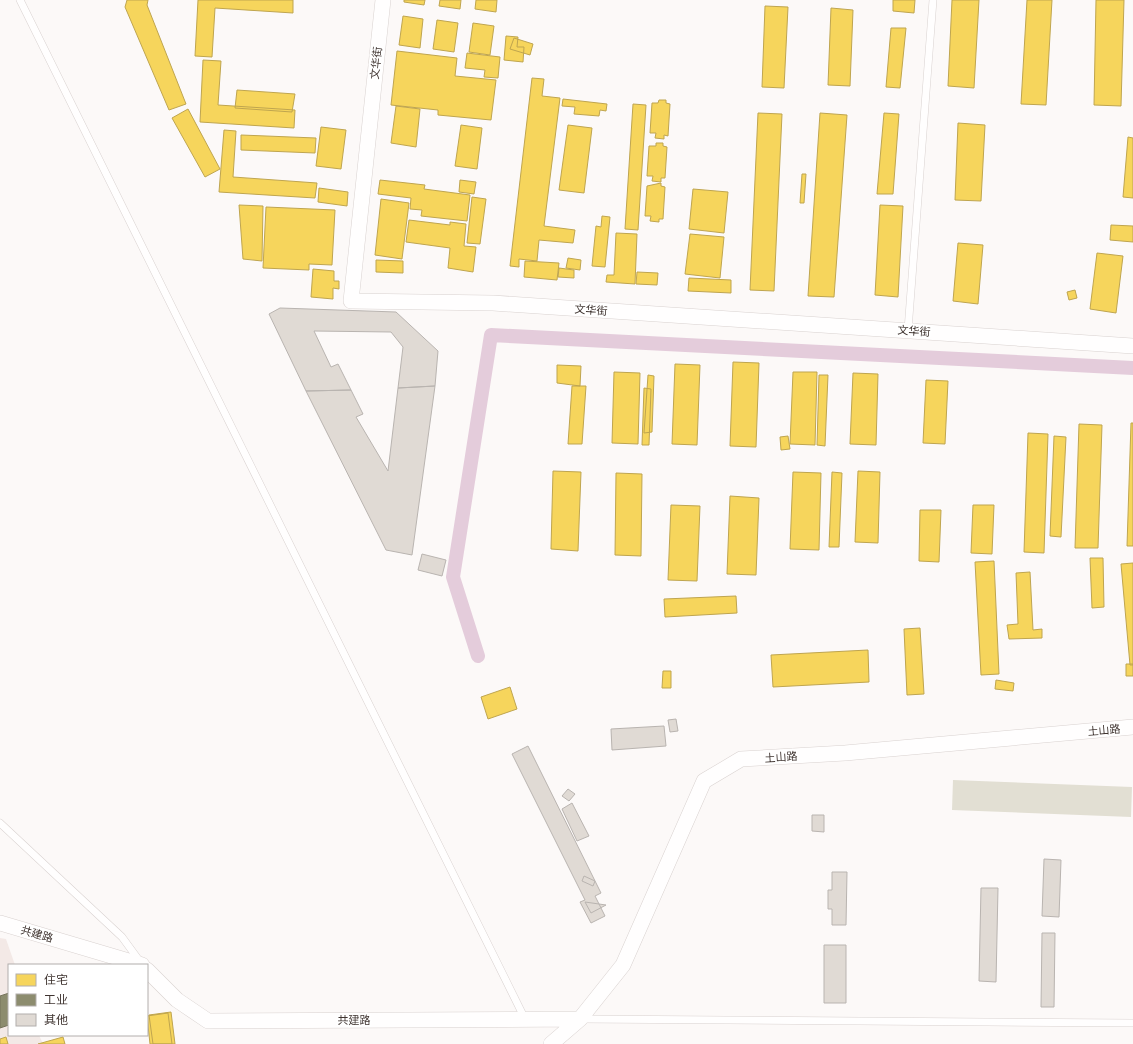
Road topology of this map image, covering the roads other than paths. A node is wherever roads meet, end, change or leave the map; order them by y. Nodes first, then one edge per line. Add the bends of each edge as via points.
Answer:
1 (20, 0) edge
2 (383, 0) edge
3 (933, 0) edge
4 (908, 330) junction
5 (1133, 346) edge
6 (1133, 727) edge
7 (0, 823) edge
8 (0, 923) edge
9 (139, 964) edge
10 (141, 964) edge
11 (148, 971) edge
12 (525, 1019) junction
13 (580, 1019) junction
14 (1133, 1022) edge
15 (551, 1044) edge

1 - 12 lane
2 - 4 street, 文华街 via 351,301 493,303
3 - 4 lane
4 - 5 street, 文华街
6 - 13 street, 土山路 via 845,753 741,759 704,781 623,964
7 - 10 lane via 122,937
8 - 9 street, 共建路
11 - 12 street, 共建路 via 177,1000 208,1021
12 - 13 street, 共建路
13 - 14 lane
13 - 15 street, 土山路

